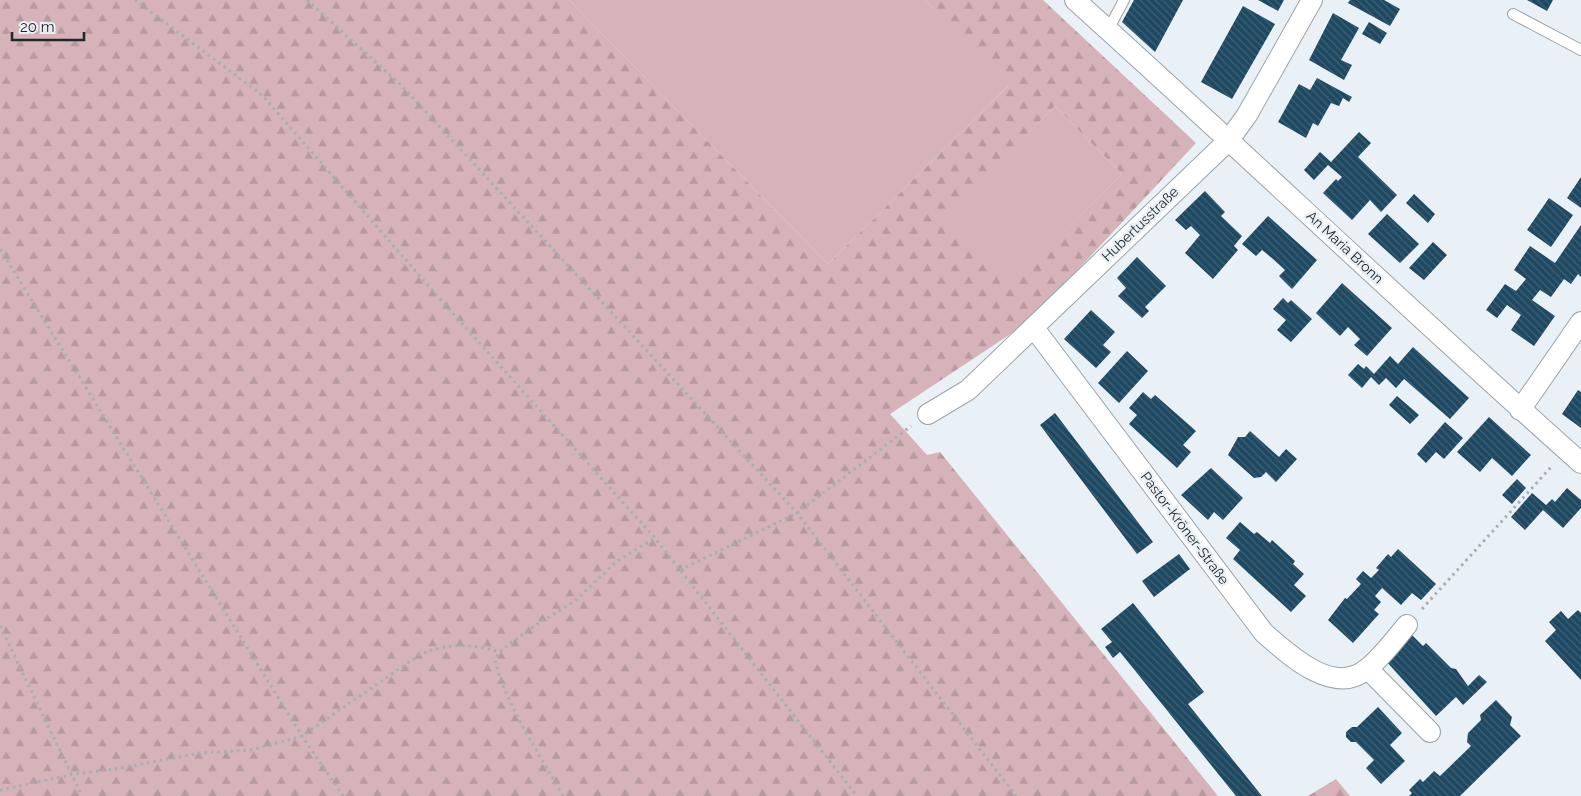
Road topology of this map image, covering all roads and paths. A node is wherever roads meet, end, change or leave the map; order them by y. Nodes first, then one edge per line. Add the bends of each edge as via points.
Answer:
1 (136, 0) edge
2 (307, 0) edge
3 (1074, 0) edge
4 (1124, 0) edge
5 (1312, 0) edge
6 (1513, 14) dead end
7 (1108, 30) junction
8 (1581, 50) edge
9 (1230, 140) junction
10 (0, 249) edge
11 (1581, 322) edge
12 (1034, 328) junction
13 (1520, 410) junction
14 (928, 414) joint
15 (1566, 450) junction
16 (1581, 464) edge
17 (797, 513) junction
18 (655, 538) junction
19 (680, 570) junction
20 (1407, 625) joint
21 (0, 626) edge
22 (499, 652) junction
23 (1368, 669) junction
24 (1430, 732) dead end
25 (302, 736) junction
26 (74, 774) junction
27 (0, 790) edge
28 (82, 796) edge
29 (343, 796) edge
30 (563, 796) edge
31 (857, 796) edge
32 (1016, 796) edge

1 - 18 path via 262,95
2 - 17 path via 401,85
3 - 7 street, An Maria Bronn
4 - 7 lane
5 - 9 street, Hubertusstraße via 1247,116
6 - 8 lane
7 - 9 street, An Maria Bronn
9 - 12 street, Hubertusstraße
9 - 13 street, An Maria Bronn
10 - 25 path
11 - 13 street
12 - 14 street, Hubertusstraße via 968,390
12 - 23 street, Pastor-Kröner-Straße via 1264,633 1295,660 1320,674 1355,676
13 - 15 street, An Maria Bronn
14 - 17 path
15 - 16 street, An Maria Bronn
15 - 20 path
17 - 19 path
17 - 32 path
18 - 19 path
18 - 22 path via 617,561 575,601
19 - 31 path
20 - 23 street
21 - 26 path
22 - 25 path via 455,644 419,655
22 - 30 path via 495,662 499,676 517,716
23 - 24 street
25 - 26 path via 252,750 200,753
25 - 29 path
26 - 27 path
26 - 28 path

